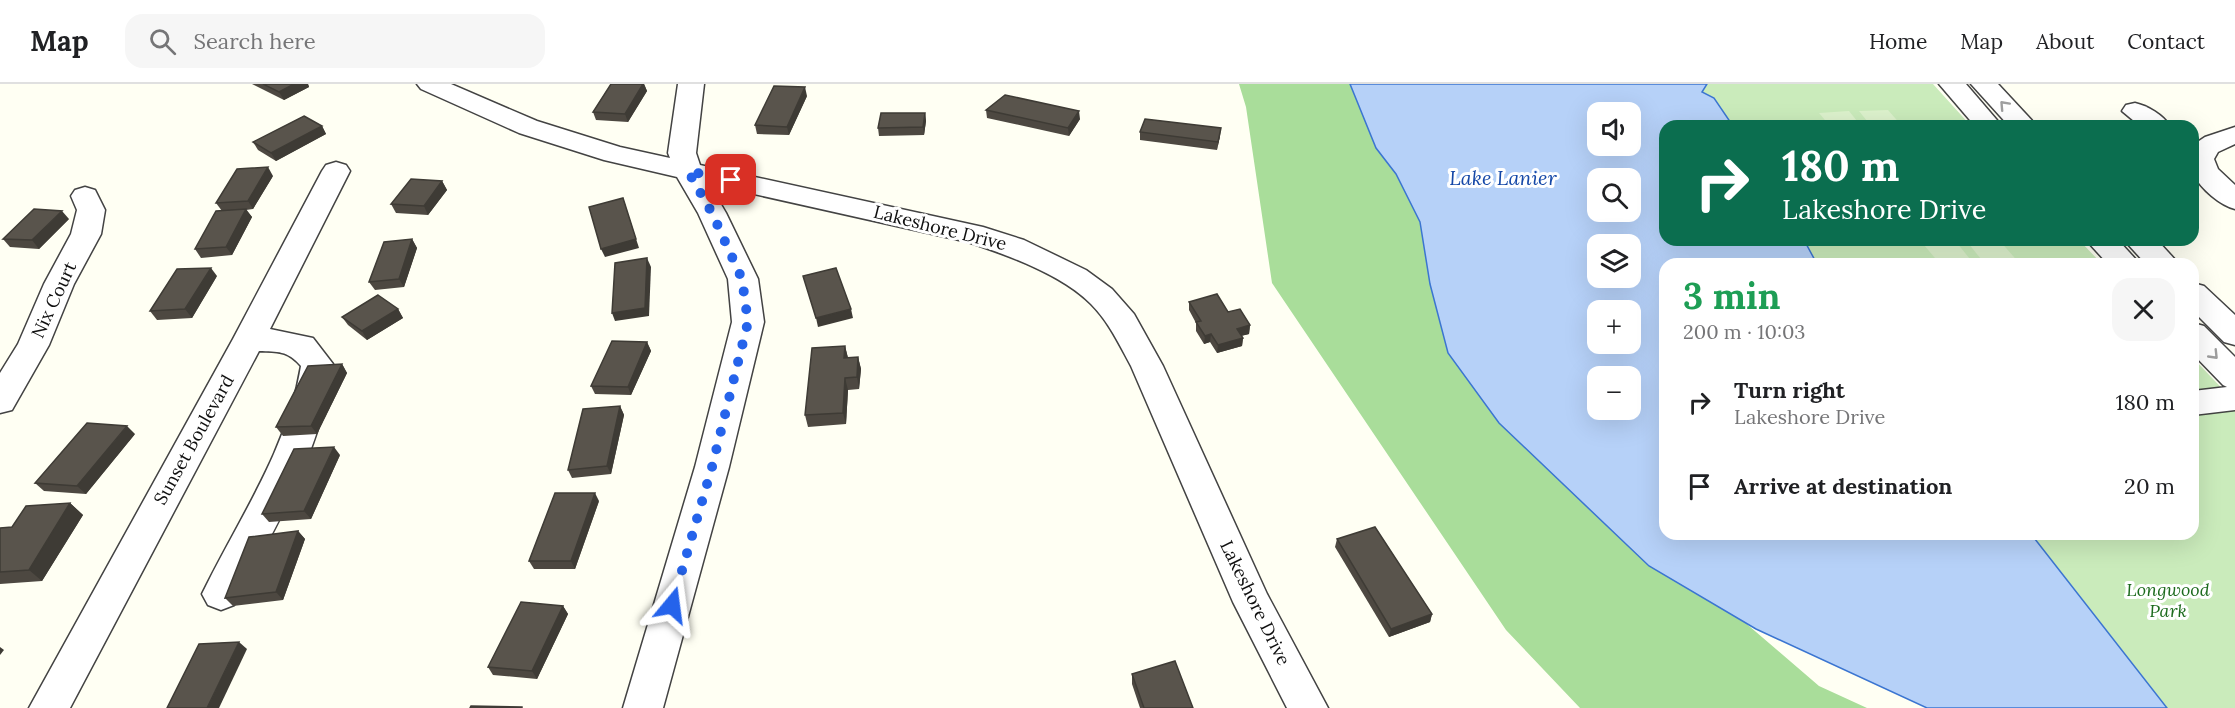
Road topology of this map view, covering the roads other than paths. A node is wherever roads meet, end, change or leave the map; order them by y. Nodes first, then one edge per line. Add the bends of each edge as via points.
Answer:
1 (430, 84) edge
2 (691, 84) edge
3 (1952, 84) edge
4 (1984, 84) edge
5 (1984, 120) edge
6 (2018, 120) edge
7 (2235, 135) edge
8 (2200, 157) edge
9 (336, 171) dead end
10 (688, 171) junction
11 (85, 196) dead end
12 (2235, 201) edge
13 (2107, 246) edge
14 (2145, 246) edge
15 (2119, 258) edge
16 (2158, 258) edge
17 (2199, 299) edge
18 (2235, 334) edge
19 (249, 339) junction
20 (2199, 340) edge
21 (2235, 377) edge
22 (2235, 398) edge
23 (0, 401) edge
24 (2199, 402) edge
25 (221, 594) dead end
26 (49, 708) edge
27 (643, 708) edge
28 (1308, 708) edge

1 - 10 street, Lakeshore Drive via 528,127 614,154
2 - 10 street via 682,153
3 - 5 street
6 -> 4 street
7 - 8 street
8 - 12 street
9 - 19 street, Sunset Boulevard
10 - 27 street via 742,279 748,322 712,467
10 - 28 street, Lakeshore Drive via 973,234 1047,261 1101,296 1123,322 1148,366 1252,602
11 - 23 street, Nix Court via 91,210 86,234 33,345
13 - 15 street
14 - 16 street
17 - 18 street
19 - 25 street via 281,340 303,346 317,364 316,388 297,442
19 - 26 street, Sunset Boulevard
20 -> 21 street
22 - 24 street

